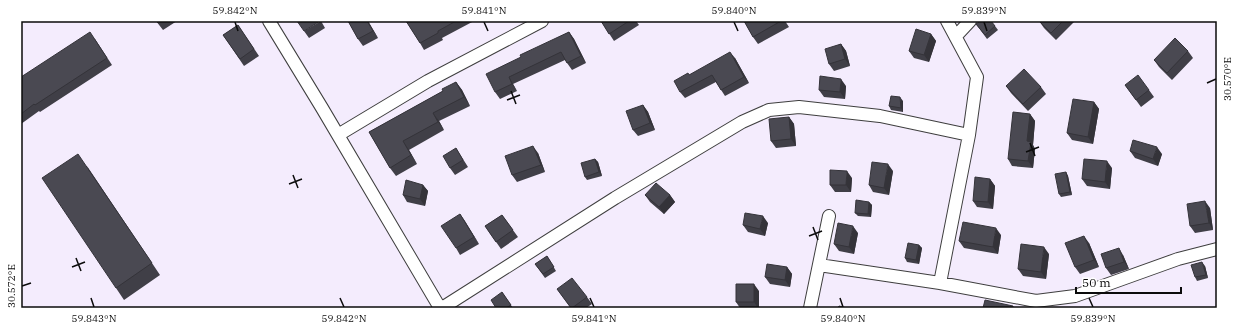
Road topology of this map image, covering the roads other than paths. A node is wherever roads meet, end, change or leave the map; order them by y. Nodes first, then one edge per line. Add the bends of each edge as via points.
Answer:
1 (269, 21) edge
2 (542, 21) edge
3 (947, 21) edge
4 (970, 21) edge
5 (956, 36) junction
6 (338, 135) junction
7 (969, 135) junction
8 (829, 216) dead end
9 (1217, 249) edge
10 (819, 265) junction
11 (940, 283) junction
12 (441, 308) edge
13 (810, 308) edge

1 - 6 street
2 - 6 street via 428,81
3 - 5 street
4 - 5 street
5 - 7 street via 977,77
6 - 12 street
7 - 11 street
7 - 12 street via 880,116 799,108 769,110 742,122 615,198
8 - 10 street
9 - 11 street via 1178,259 1075,296 1036,301
10 - 11 street
10 - 13 street

